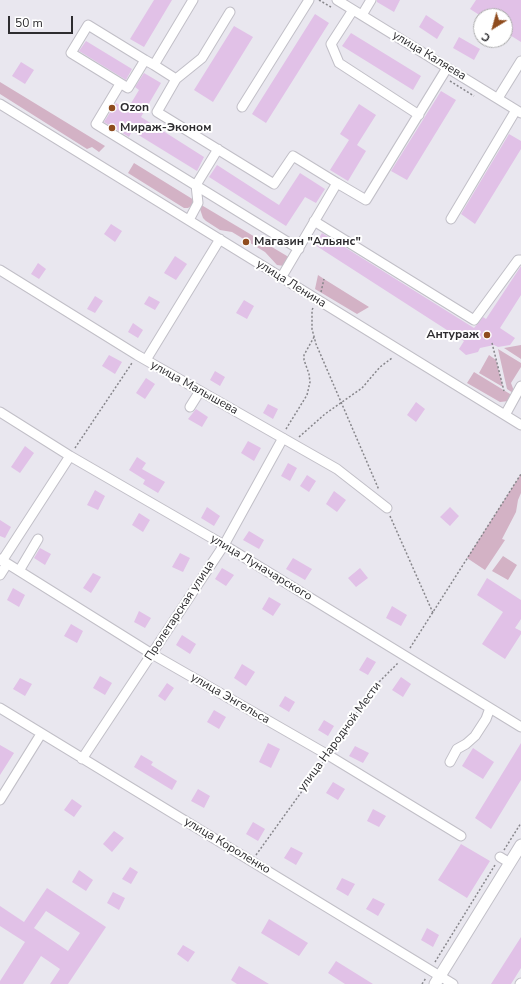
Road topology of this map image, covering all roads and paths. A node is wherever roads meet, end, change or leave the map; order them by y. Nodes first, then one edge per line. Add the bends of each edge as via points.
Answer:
1 (193, 0) edge
2 (309, 0) edge
3 (337, 0) edge
4 (371, 0) edge
5 (354, 10) junction
6 (230, 12) dead end
7 (362, 15) junction
8 (145, 60) junction
9 (521, 61) edge
10 (154, 65) junction
11 (448, 68) junction
12 (176, 79) junction
13 (120, 84) junction
14 (498, 98) junction
15 (0, 104) edge
16 (242, 107) dead end
17 (519, 112) edge
18 (419, 115) junction
19 (218, 150) junction
20 (337, 183) junction
21 (196, 185) junction
22 (451, 219) dead end
23 (188, 220) junction
24 (314, 221) junction
25 (220, 239) junction
26 (299, 249) junction
27 (521, 260) edge
28 (0, 270) edge
29 (281, 278) junction
30 (324, 279) dead end
31 (317, 299) junction
32 (314, 337) junction
33 (492, 343) dead end
34 (137, 355) junction
35 (392, 358) dead end
36 (146, 360) junction
37 (521, 386) edge
38 (200, 391) junction
39 (504, 391) dead end
40 (342, 403) junction
41 (190, 408) dead end
42 (0, 412) edge
43 (505, 415) junction
44 (521, 425) edge
45 (283, 438) junction
46 (293, 444) junction
47 (70, 456) junction
48 (521, 474) edge
49 (387, 508) junction
50 (38, 539) dead end
51 (224, 545) junction
52 (3, 561) edge
53 (19, 571) junction
54 (0, 575) edge
55 (433, 613) junction
56 (152, 654) junction
57 (405, 656) junction
58 (490, 708) junction
59 (3, 710) edge
60 (0, 721) edge
61 (521, 727) edge
62 (41, 734) junction
63 (328, 755) junction
64 (82, 758) junction
65 (450, 762) dead end
66 (0, 800) edge
67 (521, 822) edge
68 (461, 836) dead end
69 (521, 846) edge
70 (500, 857) junction
71 (251, 861) junction
72 (510, 863) junction
73 (435, 976) edge
74 (422, 984) edge
75 (453, 984) edge

1 - 10 street
2 - 16 street
3 - 5 street, улица Каляева
4 - 7 street
5 - 7 street, улица Каляева
5 - 18 street via 331,44 339,63
6 - 12 street via 202,58
7 - 11 street, улица Каляева
8 - 10 street
8 - 13 street via 128,88
8 - 13 street via 88,25 71,53
9 - 14 street
10 - 12 street
11 - 14 street, улица Каляева
11 - 18 street
12 - 19 street via 157,112
13 - 21 street via 96,124
14 - 17 street, улица Каляева
15 - 23 street, улица Ленина
17 - 22 street
18 - 20 street via 366,200
19 - 20 street via 274,184 293,156
19 - 21 street
20 - 24 street
21 - 23 street via 198,203
21 - 26 street
23 - 25 street, улица Ленина
24 - 26 street
24 - 27 street via 474,320 518,260
25 - 29 street, улица Ленина
25 - 36 street
26 - 29 street
28 - 34 street, улица Малышева
29 - 31 street, улица Ленина
30 - 31 path
31 - 32 path via 312,310
31 - 43 street, улица Ленина
32 - 40 path
32 - 45 path via 304,355 310,382 307,395
33 - 39 path
34 - 36 street, улица Малышева
34 - 47 path
35 - 40 path via 374,373 362,388
36 - 38 street, улица Малышева
37 - 43 street
38 - 41 street
38 - 45 street, улица Малышева
40 - 46 path via 325,414
40 - 49 path
42 - 47 street, улица Луначарского
43 - 44 street, улица Ленина
45 - 46 street, улица Малышева
45 - 51 street, Пролетарская улица
46 - 49 street, улица Малышева via 337,469
47 - 51 street, улица Луначарского
47 - 52 street
48 - 55 path, улица Народной Мести
49 - 55 path
50 - 53 street
51 - 56 street, Пролетарская улица
51 - 57 street, улица Луначарского
52 - 53 street, улица Энгельса
52 - 54 street
53 - 56 street, улица Энгельса
55 - 57 path, улица Народной Мести
56 - 63 street, улица Энгельса
56 - 64 street, Пролетарская улица
57 - 58 street, улица Луначарского
57 - 63 path, улица Народной Мести via 374,686
58 - 61 street, улица Луначарского
58 - 65 street via 475,736 457,749
59 - 60 street
59 - 62 street, улица Короленко
62 - 64 street, улица Короленко
62 - 66 street
63 - 68 street, улица Энгельса
63 - 71 path, улица Народной Мести
64 - 71 street, улица Короленко
67 - 70 path
69 - 72 main road
70 - 72 street
70 - 73 path
71 - 73 street, улица Короленко
72 - 73 main road
73 - 74 path
73 - 75 street, улица Короленко

